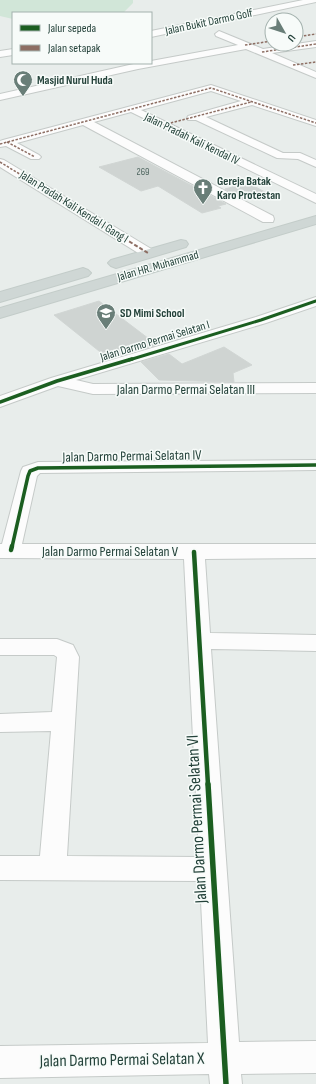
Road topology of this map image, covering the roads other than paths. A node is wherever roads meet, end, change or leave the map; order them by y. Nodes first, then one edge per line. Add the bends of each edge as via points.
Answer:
1 (298, 0) edge
2 (314, 0) edge
3 (152, 30) edge
4 (152, 34) edge
5 (219, 34) dead end
6 (316, 34) edge
7 (304, 36) edge
8 (264, 43) edge
9 (316, 44) edge
10 (246, 46) junction
11 (12, 49) edge
12 (0, 50) edge
13 (12, 52) edge
14 (262, 52) junction
15 (0, 54) edge
16 (316, 62) edge
17 (152, 63) edge
18 (149, 64) edge
19 (293, 65) junction
20 (316, 75) edge
21 (0, 97) edge
22 (251, 102) junction
23 (132, 109) junction
24 (197, 117) junction
25 (85, 122) junction
26 (316, 123) edge
27 (163, 124) junction
28 (4, 143) edge
29 (35, 157) dead end
30 (316, 164) edge
31 (3, 166) edge
32 (316, 199) edge
33 (316, 206) edge
34 (281, 215) junction
35 (316, 220) edge
36 (246, 225) dead end
37 (192, 241) dead end
38 (141, 255) junction
39 (100, 268) junction
40 (151, 268) junction
41 (114, 279) junction
42 (0, 297) edge
43 (316, 301) edge
44 (0, 313) edge
45 (57, 381) junction
46 (316, 388) edge
47 (0, 402) edge
48 (316, 465) edge
49 (316, 550) edge
50 (6, 551) edge
51 (194, 552) junction
52 (200, 641) junction
53 (316, 643) edge
54 (0, 647) edge
55 (64, 721) junction
56 (0, 723) edge
57 (0, 868) edge
58 (53, 869) junction
59 (213, 869) junction
60 (316, 1057) edge
61 (0, 1062) edge
62 (225, 1071) edge

1 - 3 street, Jalan Bukit Darmo Golf
2 - 4 street, Jalan Bukit Darmo Golf
5 - 10 street
6 - 7 street
8 - 10 street
9 - 14 street
10 - 14 street
10 - 17 street
11 - 12 street
13 - 15 street
14 - 19 street
16 - 19 street
18 - 21 street
19 - 20 street
22 - 23 street via 211,88
22 - 24 street
22 - 26 street
23 - 25 street
23 - 27 street, Jalan Pradah Kali Kendal IV
24 - 27 street
24 - 30 street via 281,156 300,156
25 - 28 street
25 - 34 street
27 - 32 street, Jalan Pradah Kali Kendal IV
28 - 29 street
31 - 38 street, Jalan Pradah Kali Kendal I Gang I
33 - 34 main road
34 - 36 main road
35 - 40 main road, Jalan HR. Muhammad
37 - 38 main road, Jalan HR. Muhammad
38 - 39 main road, Jalan HR. Muhammad
38 - 40 main road via 138,263
39 - 41 main road
39 - 42 main road, Jalan HR. Muhammad
40 - 41 main road, Jalan HR. Muhammad
41 - 44 main road, Jalan HR. Muhammad
43 - 45 street, Jalan Darmo Permai Selatan I
45 - 46 street, Jalan Darmo Permai Selatan III via 93,389
45 - 47 street, Jalan Darmo Permai Selatan I
48 - 50 street, Jalan Darmo Permai Selatan IV via 38,468 30,471 28,476
49 - 51 street, Jalan Darmo Permai Selatan V
50 - 51 street, Jalan Darmo Permai Selatan V
51 - 52 street, Jalan Darmo Permai Selatan VI
52 - 53 street
52 - 59 street, Jalan Darmo Permai Selatan VI
54 - 55 street via 57,647 65,651 68,657
55 - 56 street
55 - 58 street
57 - 58 street
58 - 59 street
59 - 62 street, Jalan Darmo Permai Selatan VI
60 - 62 street, Jalan Darmo Permai Selatan X
61 - 62 street, Jalan Darmo Permai Selatan X

